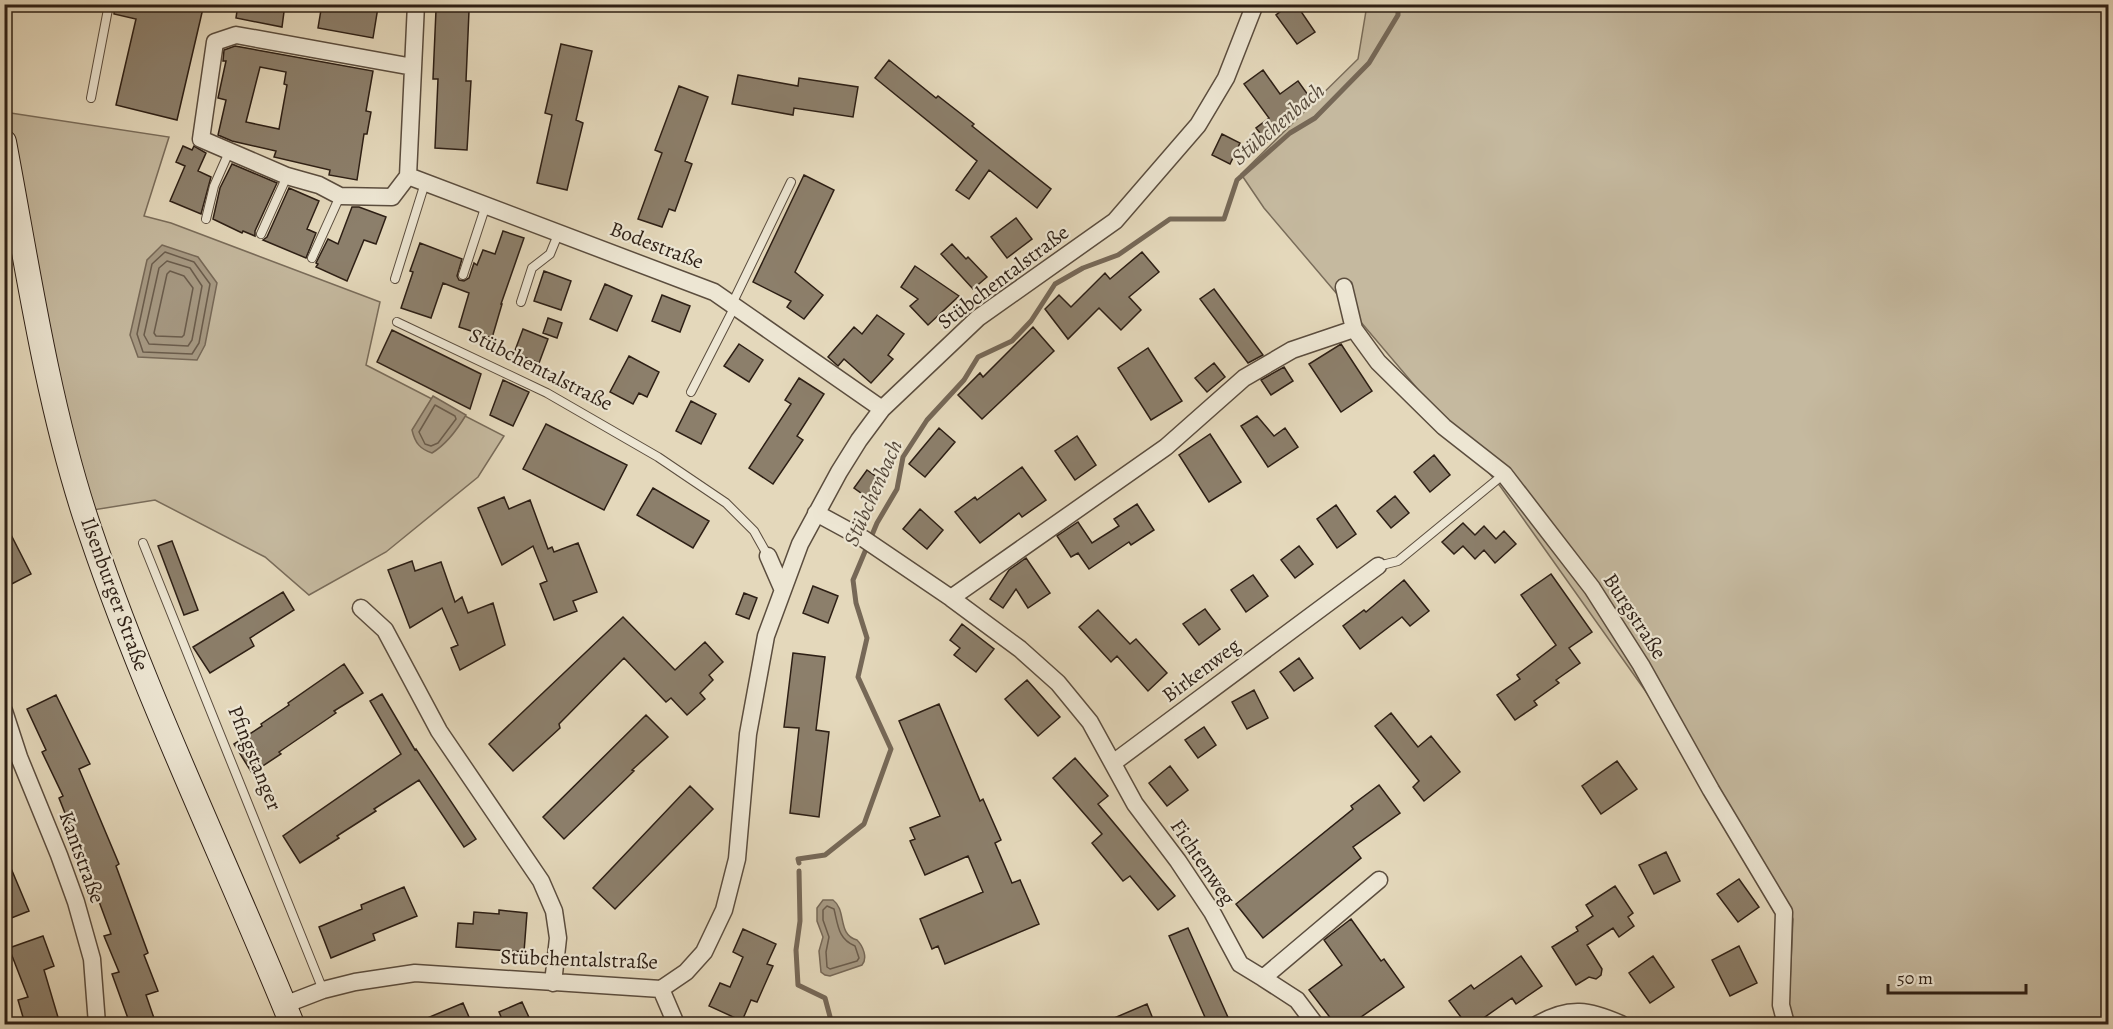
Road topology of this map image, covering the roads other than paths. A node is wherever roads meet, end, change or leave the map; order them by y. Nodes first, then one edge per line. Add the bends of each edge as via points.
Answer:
1 (109, 4) edge
2 (416, 4) edge
3 (1255, 4) edge
4 (413, 67) junction
5 (90, 98) dead end
6 (4, 142) edge
7 (229, 152) junction
8 (287, 176) junction
9 (408, 176) junction
10 (791, 182) dead end
11 (425, 183) junction
12 (340, 196) junction
13 (486, 204) junction
14 (206, 219) dead end
15 (559, 231) junction
16 (261, 234) dead end
17 (312, 258) dead end
18 (463, 275) dead end
19 (395, 279) dead end
20 (1344, 287) dead end
21 (521, 302) dead end
22 (733, 305) junction
23 (397, 322) dead end
24 (1354, 329) junction
25 (691, 392) dead end
26 (882, 409) junction
27 (1504, 474) junction
28 (816, 513) junction
29 (143, 543) dead end
30 (768, 556) joint
31 (1378, 566) joint
32 (782, 588) junction
33 (951, 598) junction
34 (361, 608) dead end
35 (4, 711) edge
36 (1113, 763) junction
37 (1379, 880) dead end
38 (1263, 978) junction
39 (553, 983) junction
40 (662, 989) junction
41 (323, 990) junction
42 (288, 1015) edge
43 (97, 1024) edge
44 (676, 1024) edge
45 (1315, 1024) edge
46 (1538, 1024) edge
47 (1621, 1024) edge
48 (1786, 1024) edge

1 - 5 lane
2 - 4 street
3 - 26 street, Stübchentalstraße via 1226,78 1198,124 1115,221 978,318
4 - 7 street via 236,35 215,42 201,139
4 - 9 street
6 - 42 main road, Ilsenburger Straße via 57,413 83,510 125,626
7 - 8 street
7 - 14 lane via 214,186
8 - 12 street
8 - 16 lane
9 - 11 street, Bodestraße
9 - 12 street via 392,197
10 - 22 lane
11 - 13 street, Bodestraße
11 - 19 lane
12 - 17 lane
13 - 15 street, Bodestraße
13 - 18 lane
15 - 21 lane via 549,254 532,268
15 - 22 street, Bodestraße via 714,292
20 - 24 street, Burgstraße
22 - 25 lane
22 - 26 street, Bodestraße
23 - 30 lane, Stübchentalstraße via 547,393 658,458 726,503 754,531
24 - 27 street, Burgstraße via 1378,362 1444,427
24 - 33 street via 1292,350 1244,378 1166,447
26 - 28 street, Stübchentalstraße
27 - 31 lane, Birkenweg via 1398,561
27 - 48 street, Burgstraße via 1605,607 1784,912 1781,1005
28 - 32 street, Stübchentalstraße
28 - 33 street via 869,542
29 - 41 lane, Pfingstanger
30 - 32 street, Stübchentalstraße
31 - 36 street, Birkenweg
32 - 40 street, Stübchentalstraße via 766,636 748,734 737,859 723,910 704,952 686,972
33 - 36 street via 1058,683 1090,722
34 - 39 street via 385,630 439,731 541,881 554,912 558,938
35 - 43 street, Kantstraße via 76,902 92,959
36 - 38 street, Fichtenweg via 1135,804 1212,912 1240,964
37 - 38 street
38 - 45 street, Fichtenweg via 1297,1000
39 - 40 street, Stübchentalstraße
39 - 41 street, Stübchentalstraße via 415,973
40 - 44 street
41 - 42 street, Stübchentalstraße
46 - 47 street via 1574,1011 1595,1013

